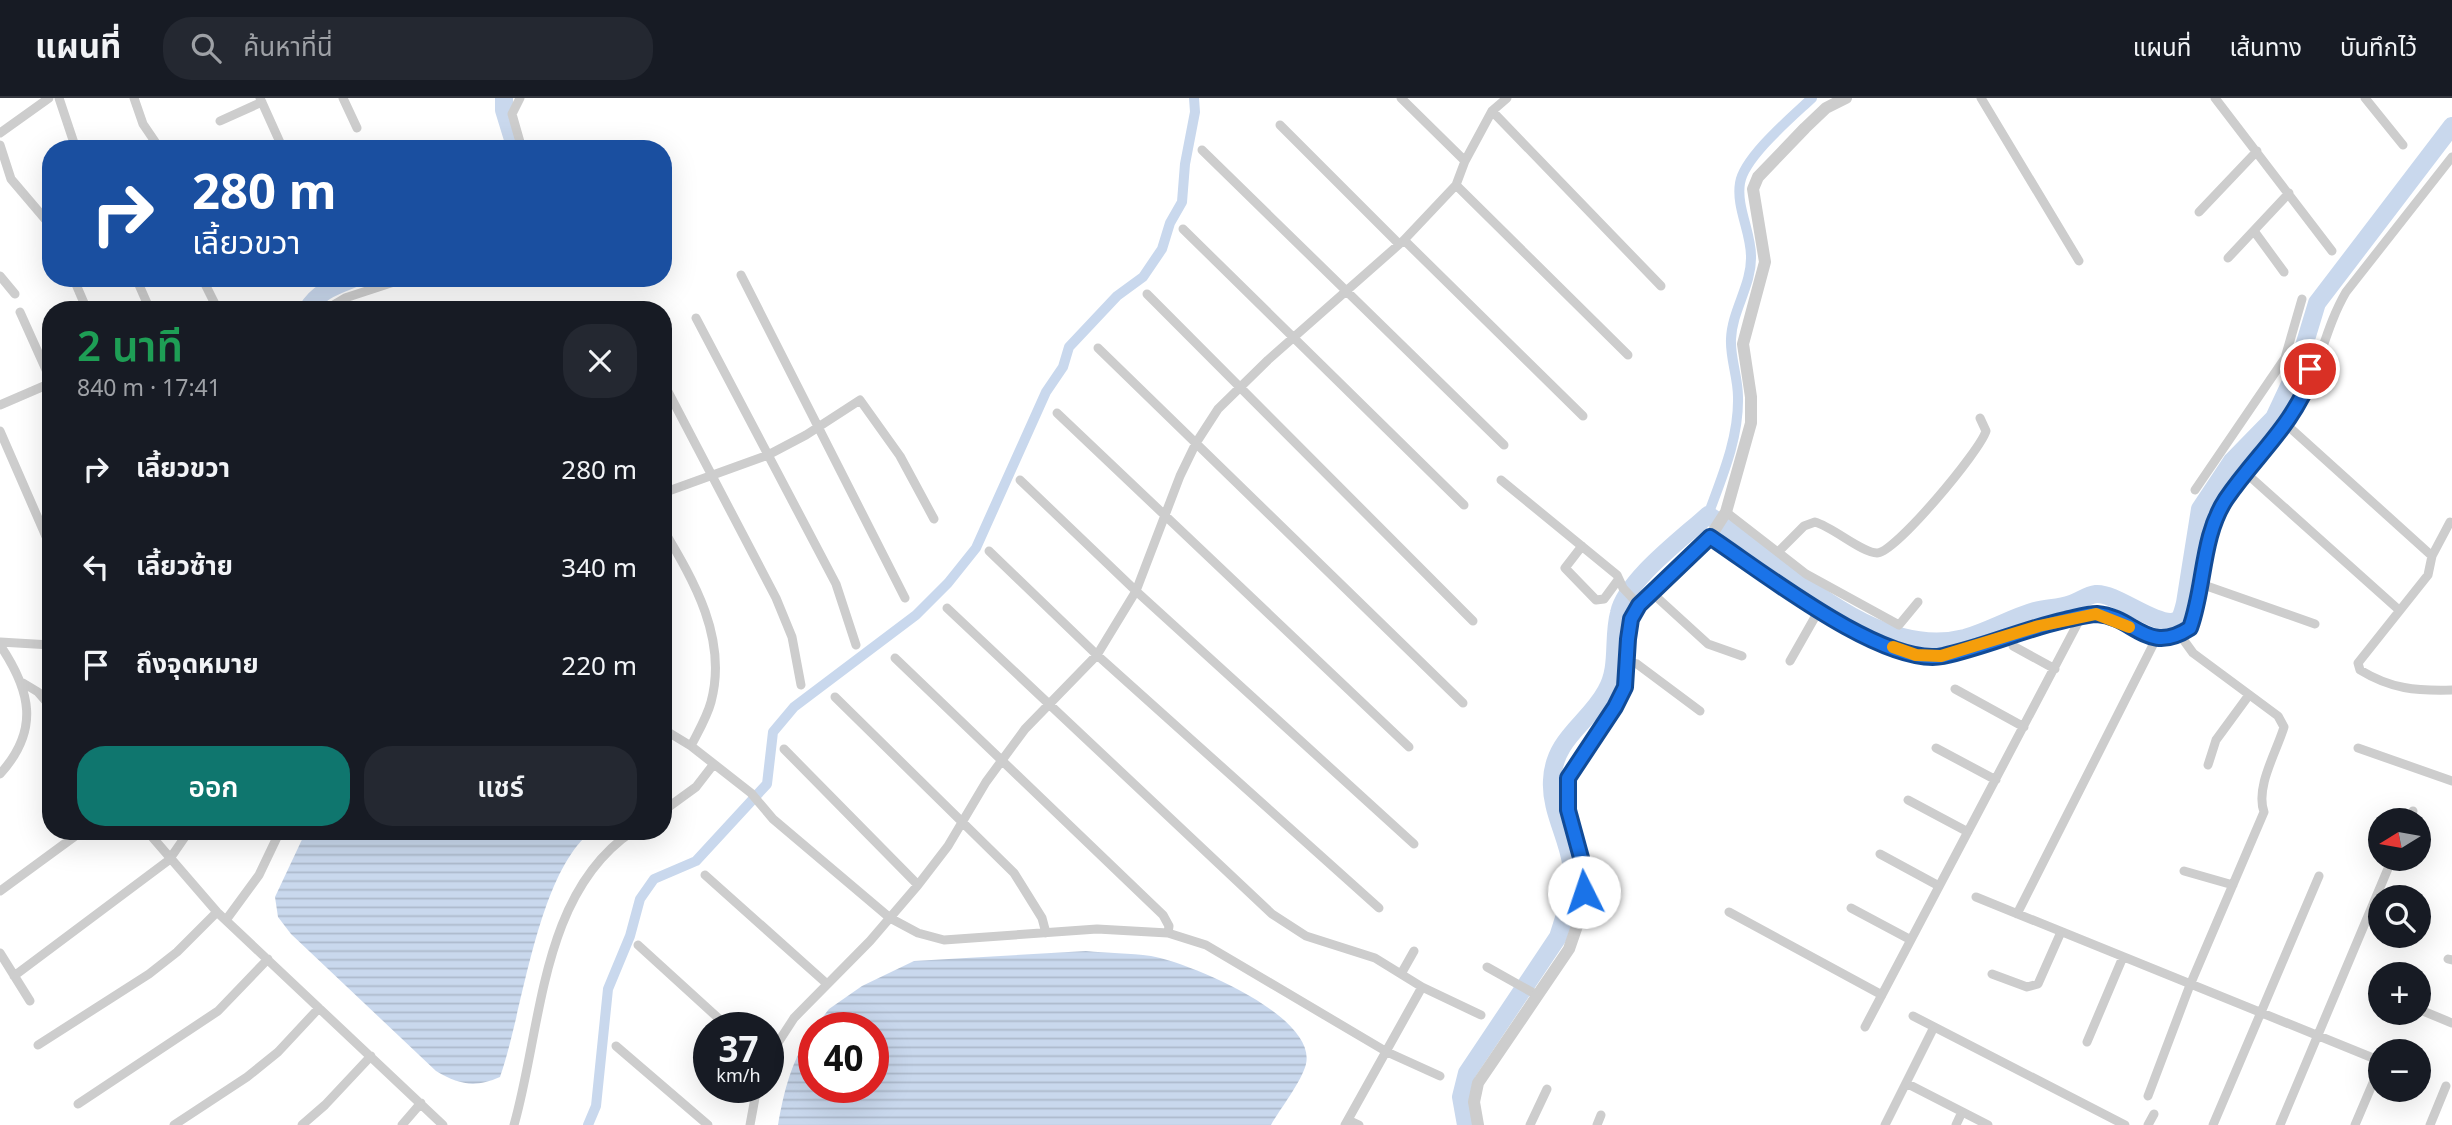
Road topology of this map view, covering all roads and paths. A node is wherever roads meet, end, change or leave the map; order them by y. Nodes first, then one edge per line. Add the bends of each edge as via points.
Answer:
1 (49, 98) edge
2 (60, 98) edge
3 (134, 98) edge
4 (343, 98) edge
5 (520, 98) edge
6 (1401, 98) edge
7 (1507, 98) edge
8 (1846, 98) edge
9 (1982, 98) edge
10 (2215, 98) edge
11 (2365, 98) edge
12 (261, 100) edge
13 (1492, 111) junction
14 (220, 121) dead end
15 (1280, 125) dead end
16 (357, 128) dead end
17 (0, 133) edge
18 (73, 140) edge
19 (154, 140) edge
20 (279, 140) edge
21 (519, 140) edge
22 (0, 145) edge
23 (2403, 145) dead end
24 (1202, 149) dead end
25 (2257, 152) junction
26 (2452, 158) edge
27 (1465, 161) junction
28 (1456, 185) junction
29 (2289, 193) junction
30 (2199, 212) dead end
31 (42, 215) edge
32 (1183, 229) dead end
33 (2254, 231) junction
34 (1402, 242) junction
35 (2332, 251) dead end
36 (2228, 258) dead end
37 (2079, 261) dead end
38 (2284, 272) dead end
39 (741, 275) dead end
40 (0, 276) edge
41 (1661, 286) dead end
42 (380, 287) edge
43 (1346, 290) junction
44 (15, 294) dead end
45 (1147, 294) dead end
46 (2302, 299) dead end
47 (341, 301) edge
48 (20, 312) dead end
49 (696, 318) dead end
50 (1293, 337) junction
51 (1098, 348) dead end
52 (1628, 355) dead end
53 (2287, 358) junction
54 (42, 362) edge
55 (2312, 370) junction
56 (42, 386) edge
57 (1240, 387) junction
58 (672, 399) edge
59 (0, 405) edge
60 (1057, 413) dead end
61 (1583, 416) dead end
62 (1980, 418) dead end
63 (2287, 425) junction
64 (819, 427) junction
65 (0, 431) edge
66 (1196, 443) junction
67 (1504, 445) dead end
68 (768, 455) junction
69 (2247, 474) junction
70 (712, 475) junction
71 (1020, 480) dead end
72 (1501, 480) dead end
73 (672, 490) edge
74 (2195, 491) dead end
75 (1464, 505) dead end
76 (1724, 515) junction
77 (1166, 517) junction
78 (934, 519) dead end
79 (2450, 522) dead end
80 (42, 527) edge
81 (1713, 534) junction
82 (672, 544) edge
83 (1582, 546) junction
84 (989, 551) dead end
85 (1777, 552) junction
86 (2432, 556) junction
87 (2201, 583) junction
88 (1620, 584) junction
89 (1136, 591) junction
90 (1651, 592) junction
91 (905, 598) dead end
92 (1634, 601) junction
93 (1918, 602) dead end
94 (947, 608) dead end
95 (1819, 610) junction
96 (2399, 610) junction
97 (2081, 617) junction
98 (1473, 621) dead end
99 (2315, 624) dead end
100 (2180, 635) junction
101 (2156, 639) junction
102 (0, 643) edge
103 (42, 645) edge
104 (856, 645) dead end
105 (2013, 646) dead end
106 (1097, 655) junction
107 (1742, 656) dead end
108 (895, 658) dead end
109 (1790, 661) dead end
110 (1628, 662) junction
111 (2055, 668) junction
112 (23, 684) junction
113 (801, 685) dead end
114 (1955, 689) dead end
115 (2452, 690) edge
116 (2249, 695) junction
117 (42, 697) edge
118 (835, 697) dead end
119 (1464, 703) dead end
120 (1048, 705) junction
121 (1700, 711) dead end
122 (2024, 727) junction
123 (672, 734) edge
124 (691, 746) junction
125 (1409, 747) dead end
126 (784, 748) dead end
127 (1936, 748) dead end
128 (2358, 748) dead end
129 (1002, 761) junction
130 (713, 765) junction
131 (2208, 765) dead end
132 (0, 774) edge
133 (1996, 780) junction
134 (2452, 781) edge
135 (1908, 800) dead end
136 (672, 804) edge
137 (962, 822) junction
138 (1968, 832) junction
139 (70, 840) edge
140 (155, 840) edge
141 (183, 840) edge
142 (276, 840) edge
143 (621, 840) edge
144 (1414, 844) dead end
145 (1880, 854) dead end
146 (169, 860) junction
147 (2184, 871) dead end
148 (2387, 872) edge
149 (705, 875) dead end
150 (2319, 876) dead end
151 (918, 885) junction
152 (2233, 885) junction
153 (1940, 886) junction
154 (0, 891) edge
155 (1976, 897) dead end
156 (1378, 908) dead end
157 (1851, 908) dead end
158 (218, 912) junction
159 (1729, 912) dead end
160 (2017, 914) junction
161 (890, 918) junction
162 (226, 920) junction
163 (2061, 932) junction
164 (1046, 933) junction
165 (1168, 933) junction
166 (1911, 940) junction
167 (638, 945) dead end
168 (1414, 951) dead end
169 (0, 953) edge
170 (2123, 957) junction
171 (268, 959) junction
172 (1487, 967) dead end
173 (1401, 974) junction
174 (1992, 974) dead end
175 (14, 976) junction
176 (826, 983) junction
177 (2190, 985) junction
178 (1422, 988) junction
179 (1535, 994) junction
180 (1882, 995) junction
181 (30, 1001) dead end
182 (319, 1007) junction
183 (712, 1012) edge
184 (2260, 1013) junction
185 (2431, 1014) edge
186 (1481, 1015) dead end
187 (1913, 1016) dead end
188 (2452, 1023) edge
189 (1865, 1027) dead end
190 (1934, 1027) junction
191 (784, 1033) edge
192 (2317, 1037) junction
193 (2087, 1042) dead end
194 (38, 1045) dead end
195 (616, 1046) dead end
196 (1387, 1052) junction
197 (371, 1056) junction
198 (1440, 1076) dead end
199 (1906, 1083) junction
200 (2446, 1086) dead end
201 (1547, 1089) dead end
202 (2148, 1096) dead end
203 (421, 1103) junction
204 (754, 1103) edge
205 (78, 1104) dead end
206 (1962, 1112) junction
207 (2154, 1114) dead end
208 (1601, 1115) dead end
209 (1346, 1122) edge
210 (174, 1125) edge
211 (302, 1125) edge
212 (402, 1125) edge
213 (443, 1125) edge
214 (514, 1125) edge
215 (708, 1125) edge
216 (750, 1125) edge
217 (1359, 1125) edge
218 (1478, 1125) edge
219 (1530, 1125) edge
220 (1597, 1125) edge
221 (1885, 1125) edge
222 (1956, 1125) edge
223 (1988, 1125) edge
224 (2125, 1125) edge
225 (2148, 1125) edge
226 (2213, 1125) edge
227 (2280, 1125) edge
228 (2356, 1125) edge
229 (2430, 1125) edge

1 - 17 street
2 - 18 street
3 - 19 street
4 - 16 street
5 - 21 street via 512,114
6 - 27 street
7 - 13 street
8 - 76 street via 1826,108 1805,128 1758,177 1753,190 1765,262 1743,344 1751,423
9 - 37 street
10 - 25 street
11 - 23 street
12 - 14 street
12 - 20 street
13 - 27 street
13 - 41 street
15 - 34 street
22 - 31 street via 11,178
24 - 43 street
25 - 29 street
25 - 30 street
26 - 55 street via 2346,292
27 - 28 street
28 - 34 street
28 - 52 street
29 - 33 street
29 - 35 street
32 - 50 street
33 - 36 street
33 - 38 street
34 - 43 street
34 - 61 street
39 - 64 street
40 - 44 street
42 - 47 street
43 - 50 street
43 - 67 street
45 - 57 street
46 - 53 street
48 - 54 street
49 - 68 street
50 - 57 street
50 - 75 street
51 - 66 street
53 - 55 street
53 - 74 street
55 - 63 street
56 - 59 street
57 - 66 street via 1218,409
57 - 98 street
58 - 70 street
60 - 77 street
62 - 85 street via 1986,431 1979,447 1926,512 1885,551 1873,552 1815,522 1804,526
63 - 69 street
63 - 86 street
64 - 68 street
64 - 78 street via 860,400 900,456
64 - 91 street
65 - 80 street
66 - 77 street
66 - 119 street
68 - 70 street
68 - 104 street via 836,584
69 - 87 street via 2226,499 2217,519
69 - 96 street
70 - 73 street
70 - 113 street via 776,598 792,637
71 - 89 street
72 - 83 street
76 - 81 street
76 - 85 street
77 - 89 street
77 - 125 street
79 - 86 street
81 - 90 street
81 - 95 street
82 - 124 street via 696,584 716,662 711,702
83 - 88 street via 1617,575
83 - 88 street via 1565,568 1575,582 1596,600 1604,599
84 - 106 street
85 - 93 street via 1806,574 1899,625
86 - 96 street via 2428,575
87 - 99 street
87 - 100 street via 2190,628
88 - 92 street
89 - 106 street
89 - 144 street
90 - 92 street
90 - 107 street via 1708,644
92 - 110 street
94 - 120 street
95 - 97 street via 1867,637 1916,655 1941,656
95 - 109 street
96 - 115 street via 2358,663 2360,670 2389,686 2410,691
97 - 101 street via 2096,614 2114,619
97 - 111 street
100 - 101 street
100 - 116 street via 2193,653
101 - 160 street
102 - 103 street
102 - 112 street
105 - 111 street
106 - 120 street
106 - 156 street
108 - 129 street
110 - 121 street
110 - 179 street via 1625,687 1615,707 1568,778 1568,810 1583,865 1584,892 1569,949
111 - 122 street
112 - 117 street
112 - 132 street via 28,717 24,735
114 - 122 street
116 - 131 street via 2216,740
116 - 152 street via 2278,716 2284,727 2269,762 2261,803 2264,812
118 - 137 street
120 - 129 street
120 - 173 street via 1272,914 1306,936 1375,958
122 - 133 street
123 - 124 street
124 - 130 street
126 - 151 street
127 - 133 street
128 - 134 street
129 - 137 street
129 - 165 street via 1163,915
130 - 136 street
130 - 161 street via 751,793 773,819
133 - 138 street
135 - 138 street
137 - 151 street
137 - 164 street via 1014,873 1042,918
138 - 153 street
139 - 154 street
140 - 146 street
141 - 146 street
142 - 162 street via 259,874
143 - 214 street via 588,874 567,917 551,961
145 - 153 street
146 - 158 street
146 - 175 street
147 - 152 street
148 - 192 street
149 - 176 street
150 - 184 street
151 - 161 street
152 - 177 street
153 - 166 street
155 - 160 street
157 - 166 street
158 - 162 street
158 - 194 street via 149,974
159 - 180 street
160 - 163 street
161 - 164 street via 944,940
161 - 176 street
162 - 171 street
163 - 170 street
163 - 174 street via 2038,984 2026,987
164 - 165 street via 1097,929
165 - 196 street via 1206,945
166 - 180 street
167 - 183 street
168 - 173 street
169 - 175 street
170 - 177 street
170 - 193 street
171 - 182 street
171 - 205 street via 218,1011
172 - 179 street
173 - 178 street
175 - 181 street
176 - 191 street
177 - 184 street
177 - 202 street
178 - 186 street
178 - 196 street
179 - 218 street via 1478,1083 1474,1102
180 - 189 street
182 - 197 street
182 - 210 street via 278,1052
184 - 192 street
184 - 226 street
185 - 188 street
187 - 190 street
190 - 199 street
190 - 224 street
192 - 227 street
192 - 228 street via 2373,1058 2377,1064
195 - 215 street
196 - 198 street
196 - 209 street
197 - 203 street
197 - 211 street
199 - 206 street
199 - 221 street
200 - 229 street
201 - 219 street
203 - 212 street
203 - 213 street
204 - 216 street
206 - 222 street
206 - 223 street
207 - 225 street
208 - 220 street
209 - 217 street

